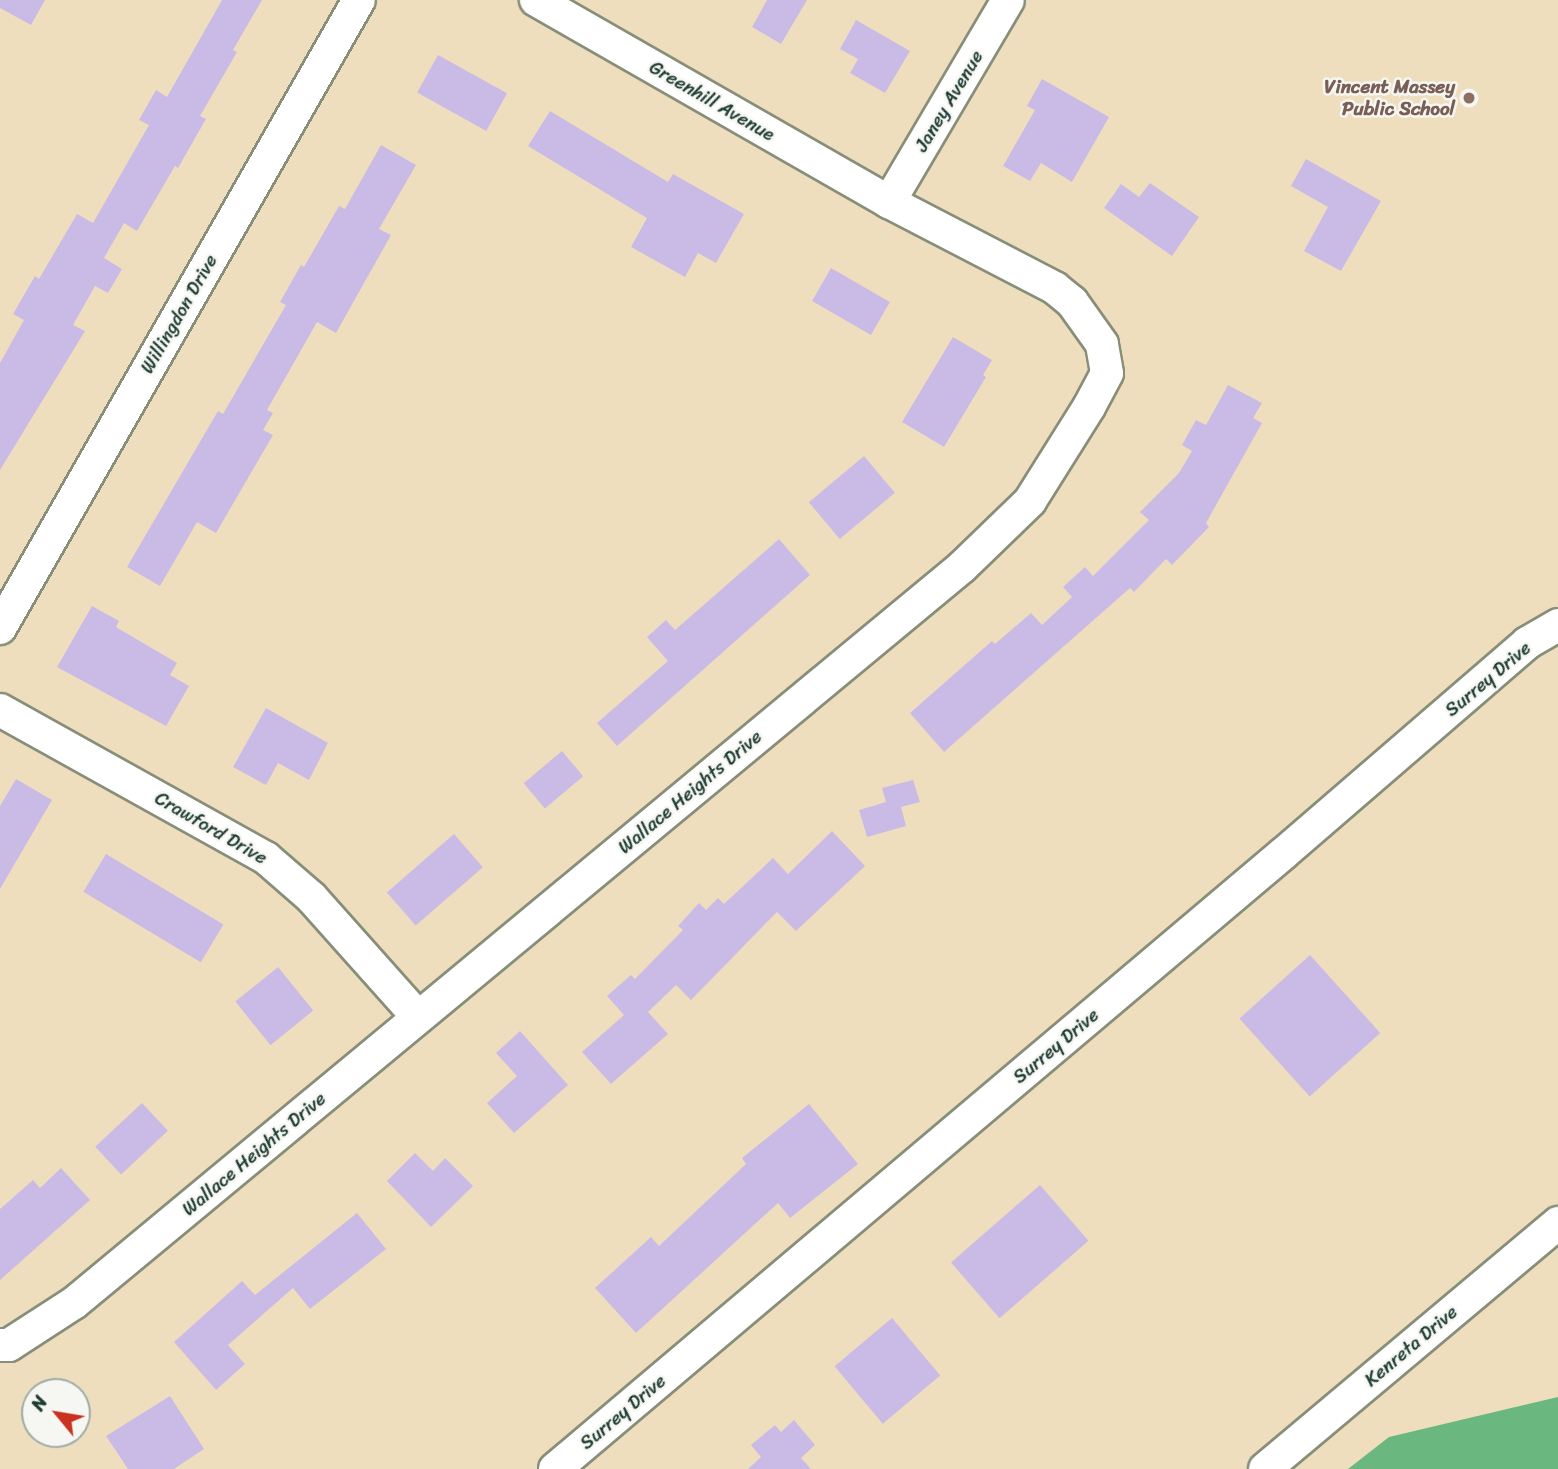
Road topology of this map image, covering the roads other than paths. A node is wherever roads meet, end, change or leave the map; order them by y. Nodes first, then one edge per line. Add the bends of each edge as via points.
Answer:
1 (359, 0) edge
2 (536, 0) edge
3 (1008, 0) edge
4 (889, 202) junction
5 (1558, 625) edge
6 (0, 628) edge
7 (0, 710) edge
8 (418, 1017) junction
9 (1558, 1223) edge
10 (0, 1345) edge
11 (555, 1469) edge
12 (1265, 1469) edge

1 - 6 street, Willingdon Drive
2 - 4 street, Greenhill Avenue
3 - 4 street, Janey Avenue
4 - 8 street, Wallace Heights Drive via 1055,288 1072,302 1102,344 1107,373 1089,407 1030,501 962,567
5 - 11 street, Surrey Drive via 1527,643
7 - 8 street, Crawford Drive via 267,858 311,897
8 - 10 street, Wallace Heights Drive via 74,1303 9,1345
9 - 12 street, Kenreta Drive

